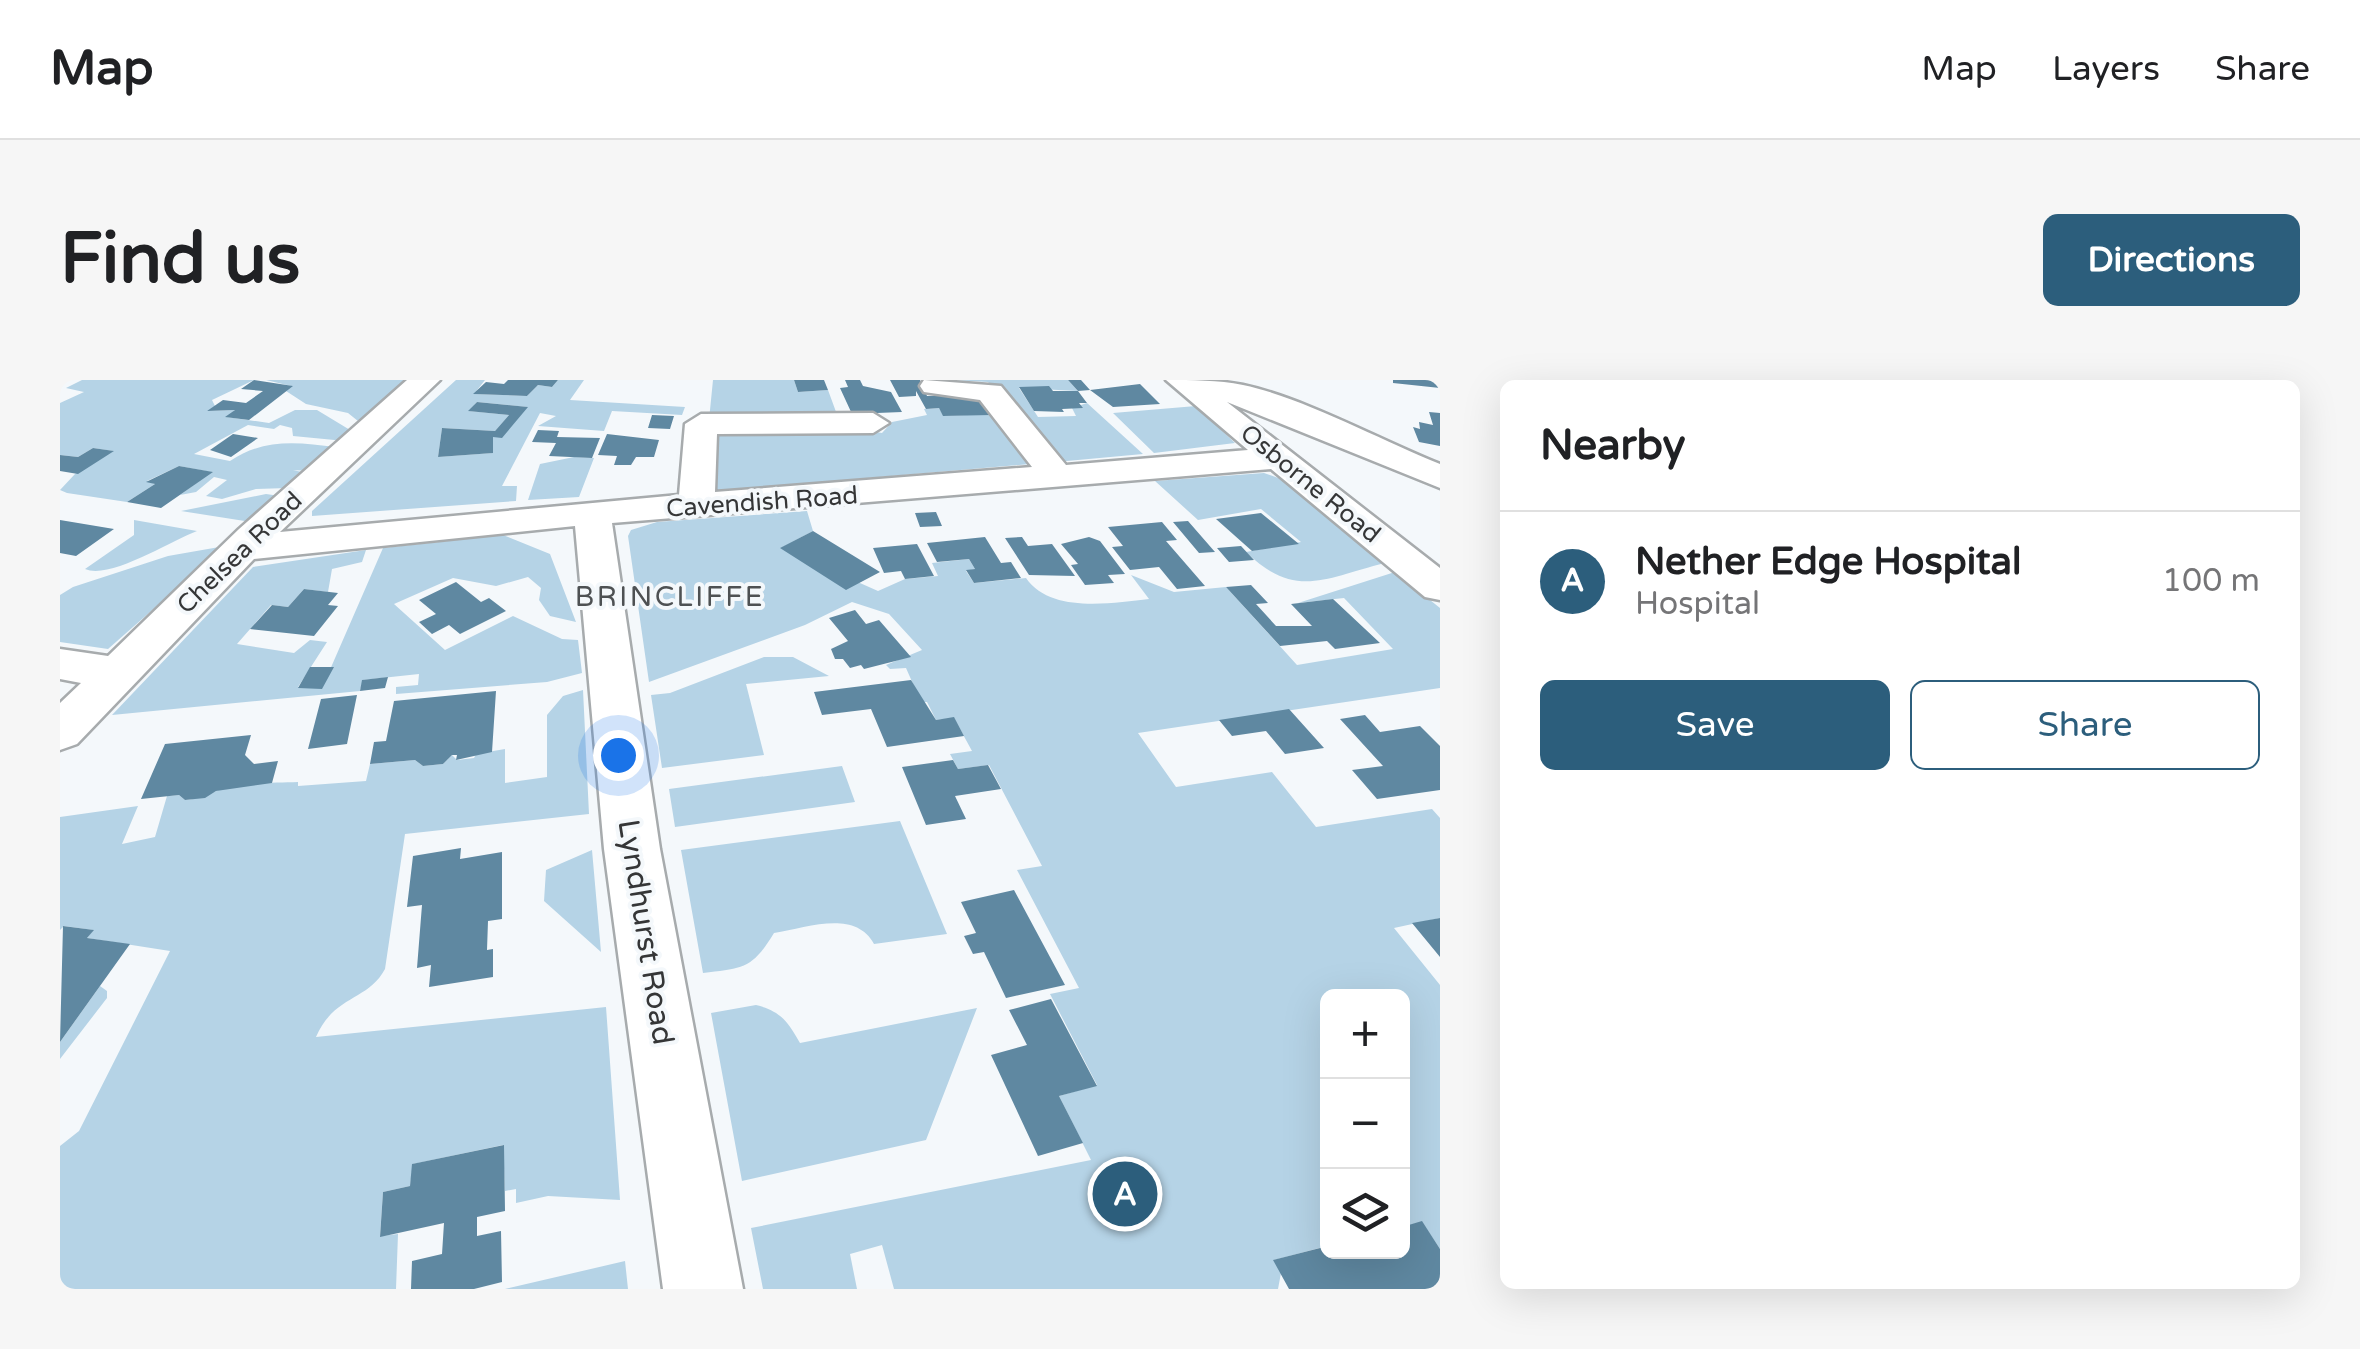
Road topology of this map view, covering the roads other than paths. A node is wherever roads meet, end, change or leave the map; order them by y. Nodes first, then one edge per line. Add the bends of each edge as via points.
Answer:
1 (425, 380) edge
2 (934, 386) dead end
3 (1188, 386) edge
4 (697, 394) dead end
5 (872, 423) dead end
6 (1282, 458) junction
7 (1058, 477) junction
8 (1440, 477) edge
9 (683, 507) junction
10 (592, 514) junction
11 (243, 548) junction
12 (1440, 588) edge
13 (60, 664) edge
14 (115, 673) junction
15 (60, 732) edge
16 (703, 1289) edge

1 - 11 street, Chelsea Road
2 - 7 street via 990,392
3 - 6 street, Osborne Road
3 - 8 street via 1238,393
4 - 9 street via 684,431
5 - 9 street via 701,424
6 - 7 street, Cavendish Road
6 - 12 street, Osborne Road
7 - 9 street, Cavendish Road
9 - 10 street, Cavendish Road
10 - 11 street, Cavendish Road
10 - 16 street, Lyndhurst Road via 632,849
11 - 14 street, Chelsea Road
13 - 14 street
14 - 15 street, Chelsea Road

